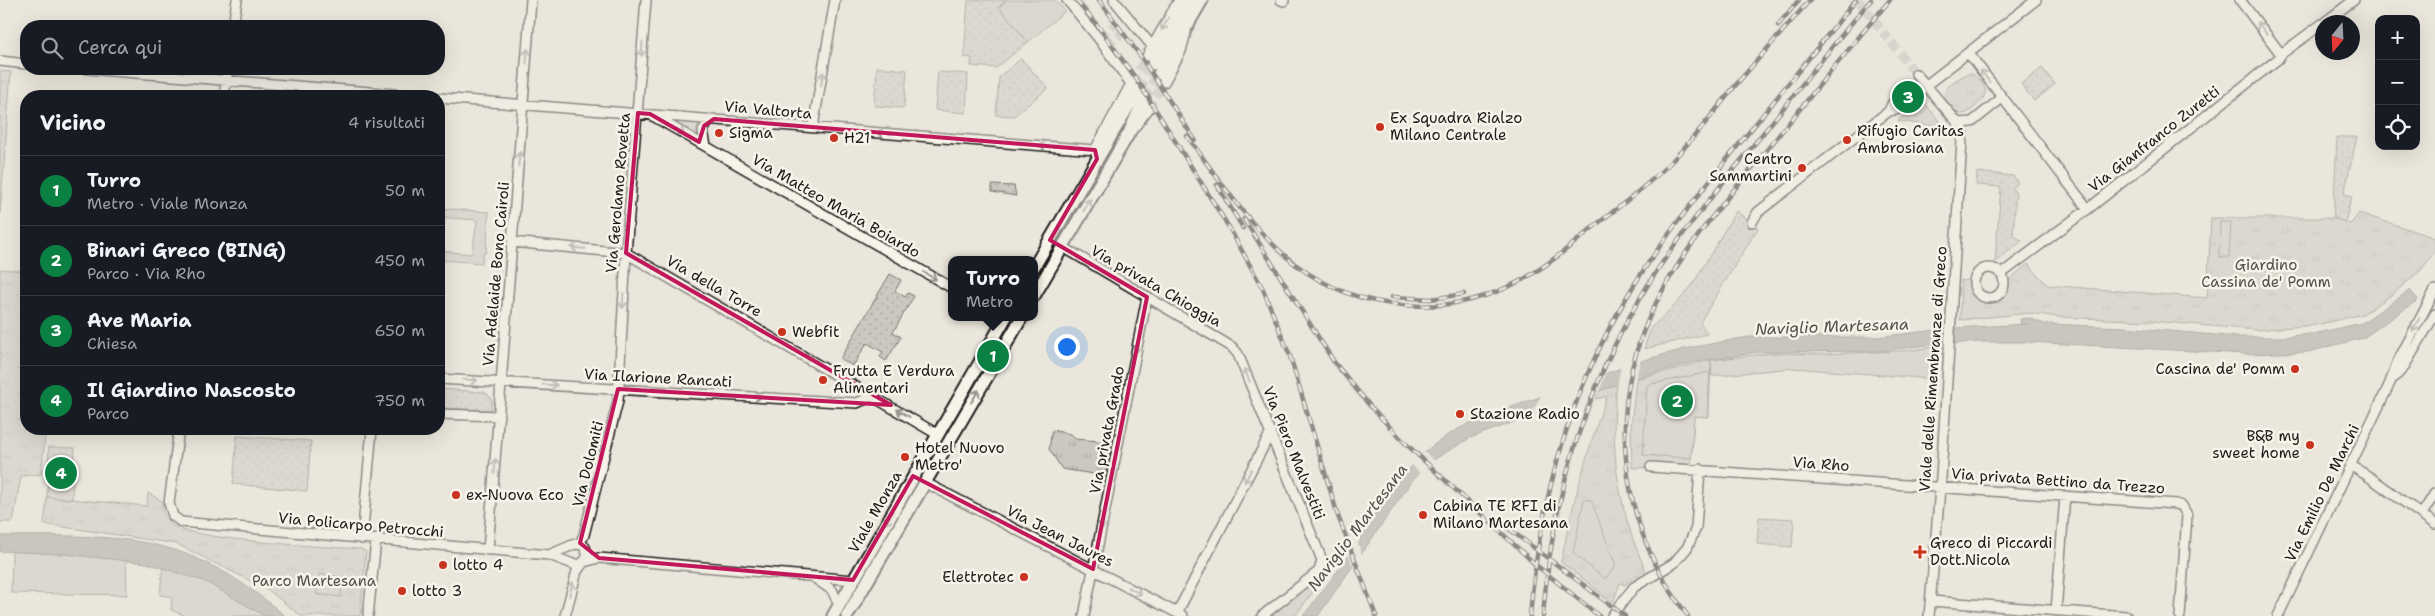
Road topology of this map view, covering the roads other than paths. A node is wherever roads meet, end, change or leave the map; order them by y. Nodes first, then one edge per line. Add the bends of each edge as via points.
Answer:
1 (237, 0) edge
2 (531, 0) edge
3 (646, 0) edge
4 (835, 0) edge
5 (1066, 0) edge
6 (1114, 0) edge
7 (1179, 0) edge
8 (1190, 0) edge
9 (1202, 0) edge
10 (2036, 0) edge
11 (2354, 0) edge
12 (2242, 1) edge
13 (2334, 15) edge
14 (234, 20) edge
15 (2315, 29) edge
16 (1152, 46) junction
17 (1968, 54) junction
18 (2281, 54) junction
19 (0, 61) edge
20 (20, 63) edge
21 (1156, 69) junction
22 (1916, 74) tunnel mouth
23 (156, 75) edge
24 (227, 75) edge
25 (226, 81) junction
26 (1926, 86) junction
27 (225, 90) edge
28 (342, 90) edge
29 (1139, 93) junction
30 (445, 98) edge
31 (2002, 98) junction
32 (523, 104) junction
33 (638, 113) junction
34 (650, 114) junction
35 (714, 119) junction
36 (1963, 124) junction
37 (814, 127) junction
38 (706, 146) junction
39 (1096, 154) junction
40 (2088, 209) junction
41 (1752, 222) dead end
42 (1050, 240) junction
43 (512, 242) junction
44 (1063, 247) junction
45 (626, 253) junction
46 (1038, 260) edge
47 (2001, 274) dead end
48 (948, 286) edge
49 (1038, 289) edge
50 (2435, 290) edge
51 (1147, 297) junction
52 (2435, 314) edge
53 (1002, 321) edge
54 (1019, 322) edge
55 (1236, 350) joint
56 (445, 379) edge
57 (501, 382) junction
58 (2390, 383) junction
59 (618, 389) junction
60 (868, 392) junction
61 (445, 414) edge
62 (499, 416) junction
63 (1271, 432) junction
64 (937, 434) junction
65 (178, 435) edge
66 (371, 435) edge
67 (2350, 465) junction
68 (1650, 466) dead end
69 (1700, 469) junction
70 (924, 482) junction
71 (1940, 487) junction
72 (2435, 493) edge
73 (2065, 496) junction
74 (2422, 514) junction
75 (2435, 524) edge
76 (362, 539) junction
77 (376, 540) junction
78 (583, 545) junction
79 (568, 548) junction
80 (488, 550) junction
81 (549, 555) junction
82 (599, 558) junction
83 (569, 561) junction
84 (582, 563) junction
85 (1093, 569) junction
86 (809, 576) junction
87 (853, 580) junction
88 (1931, 601) junction
89 (839, 605) junction
90 (2056, 611) junction
91 (1180, 614) edge
92 (368, 616) edge
93 (565, 616) edge
94 (833, 616) edge
95 (847, 616) edge
96 (1084, 616) edge
97 (1262, 616) edge
98 (1612, 616) edge
99 (1929, 616) edge
100 (2126, 616) edge
101 (2180, 616) edge
102 (2278, 616) edge

1 - 14 street
32 -> 2 street, Via Adelaide Bono Cairoli
3 -> 33 street, Via Gerolamo Rovetta
37 -> 4 street
5 - 29 street via 1100,38
6 - 16 street via 1131,27
7 -> 16 street
8 - 21 main road
9 - 21 main road
10 - 17 street
11 - 13 street, Via Gianfranco Zuretti
18 -> 12 street
15 - 18 street, Via Gianfranco Zuretti
16 - 21 street
17 - 26 street
31 -> 17 street
18 - 40 street, Via Gianfranco Zuretti
19 - 20 street
22 - 26 street
23 - 25 street
24 - 25 street
25 - 27 street
25 - 28 street
26 - 36 street via 1954,121
26 - 41 street via 1917,96 1897,111 1889,112 1758,212
29 - 39 main road
44 -> 29 main road via 1129,133
30 - 32 street, Via Valtorta
31 - 36 street via 1972,122
31 - 40 street
32 - 33 street, Via Valtorta
43 -> 32 street, Via Adelaide Bono Cairoli
33 - 34 street, Via Valtorta
33 - 45 street, Via Gerolamo Rovetta
34 - 35 street, Via Valtorta
34 -> 38 street, Via Matteo Maria Boiardo
35 - 37 street, Via Valtorta
35 - 38 street via 703,131
36 - 71 street, Viale delle Rimembranze di Greco
39 -> 37 street, Via Valtorta
38 -> 48 street, Via Matteo Maria Boiardo
39 - 42 main road
40 - 47 street, Via Gianfranco Zuretti
42 - 44 main road
42 - 46 main road
45 -> 43 street, Via della Torre
43 - 57 street, Via Adelaide Bono Cairoli
44 - 49 main road
44 - 51 street, Via privata Chioggia
45 -> 59 street, Via Gerolamo Rovetta
60 -> 45 street, Via della Torre
50 -> 58 street
51 - 55 street, Via privata Chioggia
51 -> 85 street, Via privata Grado
52 - 58 street via 2404,367
53 - 64 main road, Viale Monza
70 -> 54 main road, Viale Monza
63 -> 55 street, Via Piero Malvestiti
56 -> 57 street, Via Ilarione Rancati
57 -> 59 street, Via Ilarione Rancati
57 - 62 street, Via Adelaide Bono Cairoli
58 - 67 street, Via Emilio De Marchi
59 -> 60 street, Via Ilarione Rancati via 857,403 866,399
59 - 78 street, Via Dolomiti via 618,401
64 -> 60 street, Via della Torre
61 - 62 street
80 -> 62 street, Via Adelaide Bono Cairoli
63 -> 91 street
63 - 97 street, Via Piero Malvestiti via 1321,556 1321,567
64 -> 87 main road, Viale Monza
65 - 76 street, Via Policarpo Petrocchi via 169,503 173,516 184,523
66 - 76 street
67 - 74 street
67 - 102 street, Via Emilio De Marchi
68 - 69 street, Via Rho
69 - 71 street, Via Rho
69 - 98 street via 1696,528 1687,548 1674,563 1634,587
70 - 85 street, Via Jean Jaures
70 - 95 main road, Viale Monza
71 - 73 street, Via privata Bettino da Trezzo
71 - 88 street, Viale delle Rimembranze di Greco
72 - 74 street
73 - 90 street
73 - 101 street, Via privata Bettino da Trezzo via 2182,506 2186,514
74 - 75 street
76 - 77 street, Via Policarpo Petrocchi
77 - 80 street, Via Policarpo Petrocchi
77 - 92 street
78 - 79 street via 575,544
78 - 82 street
78 - 84 street, Via Dolomiti via 588,554
79 - 81 street, Via Policarpo Petrocchi
79 - 83 street
80 - 81 street, Via Policarpo Petrocchi
81 - 83 street, Via Policarpo Petrocchi
82 - 84 street
82 - 86 street
83 - 84 street via 576,565
93 -> 84 street, Via Dolomiti via 573,581
85 -> 91 street, Via Jean Jaures
85 - 96 street, Via privata Grado
86 - 87 street
86 - 89 street via 830,587
87 - 89 main road, Viale Monza
88 - 90 street
88 - 99 street, Viale delle Rimembranze di Greco
89 - 94 main road, Viale Monza
90 - 100 street

